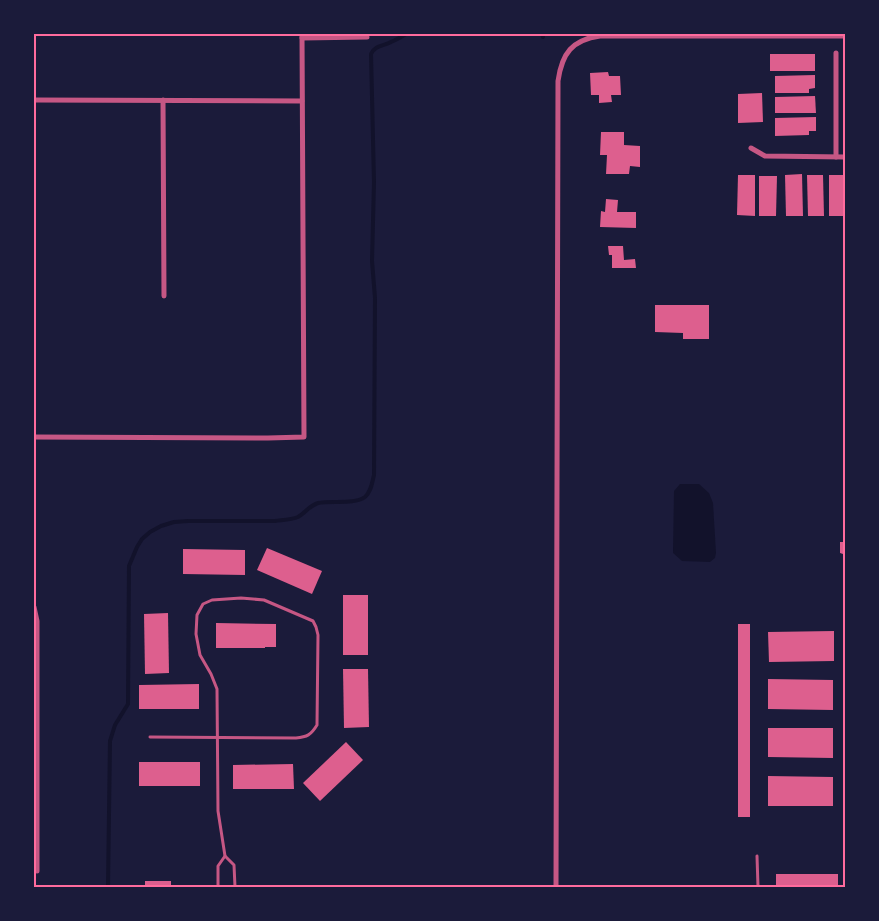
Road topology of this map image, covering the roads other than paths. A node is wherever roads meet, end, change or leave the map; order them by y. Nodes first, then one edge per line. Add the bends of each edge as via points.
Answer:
1 (302, 36) edge
2 (845, 36) edge
3 (367, 37) dead end
4 (836, 53) dead end
5 (34, 100) edge
6 (163, 100) junction
7 (302, 101) junction
8 (751, 148) dead end
9 (836, 157) junction
10 (845, 157) edge
11 (164, 296) dead end
12 (34, 437) edge
13 (34, 607) edge
14 (150, 737) dead end
15 (217, 737) junction
16 (225, 856) junction
17 (757, 856) dead end
18 (37, 871) dead end
19 (218, 887) edge
20 (235, 887) edge
21 (556, 887) edge
22 (758, 887) edge

1 - 3 street
1 - 7 street
2 - 21 street via 600,36 576,44 561,66 558,81
4 - 9 street
5 - 6 street
6 - 7 street
6 - 11 street
7 - 12 street via 304,437
8 - 9 street via 765,156
9 - 10 street
13 - 18 street via 37,621
14 - 15 lane
15 - 15 lane via 217,689 200,654 196,634 197,615 203,604 212,600 241,598 264,600 313,621 318,635 317,725 314,730 306,737 296,738
15 - 16 lane via 218,811
16 - 19 lane via 218,866
16 - 20 lane via 234,865
17 - 22 lane

